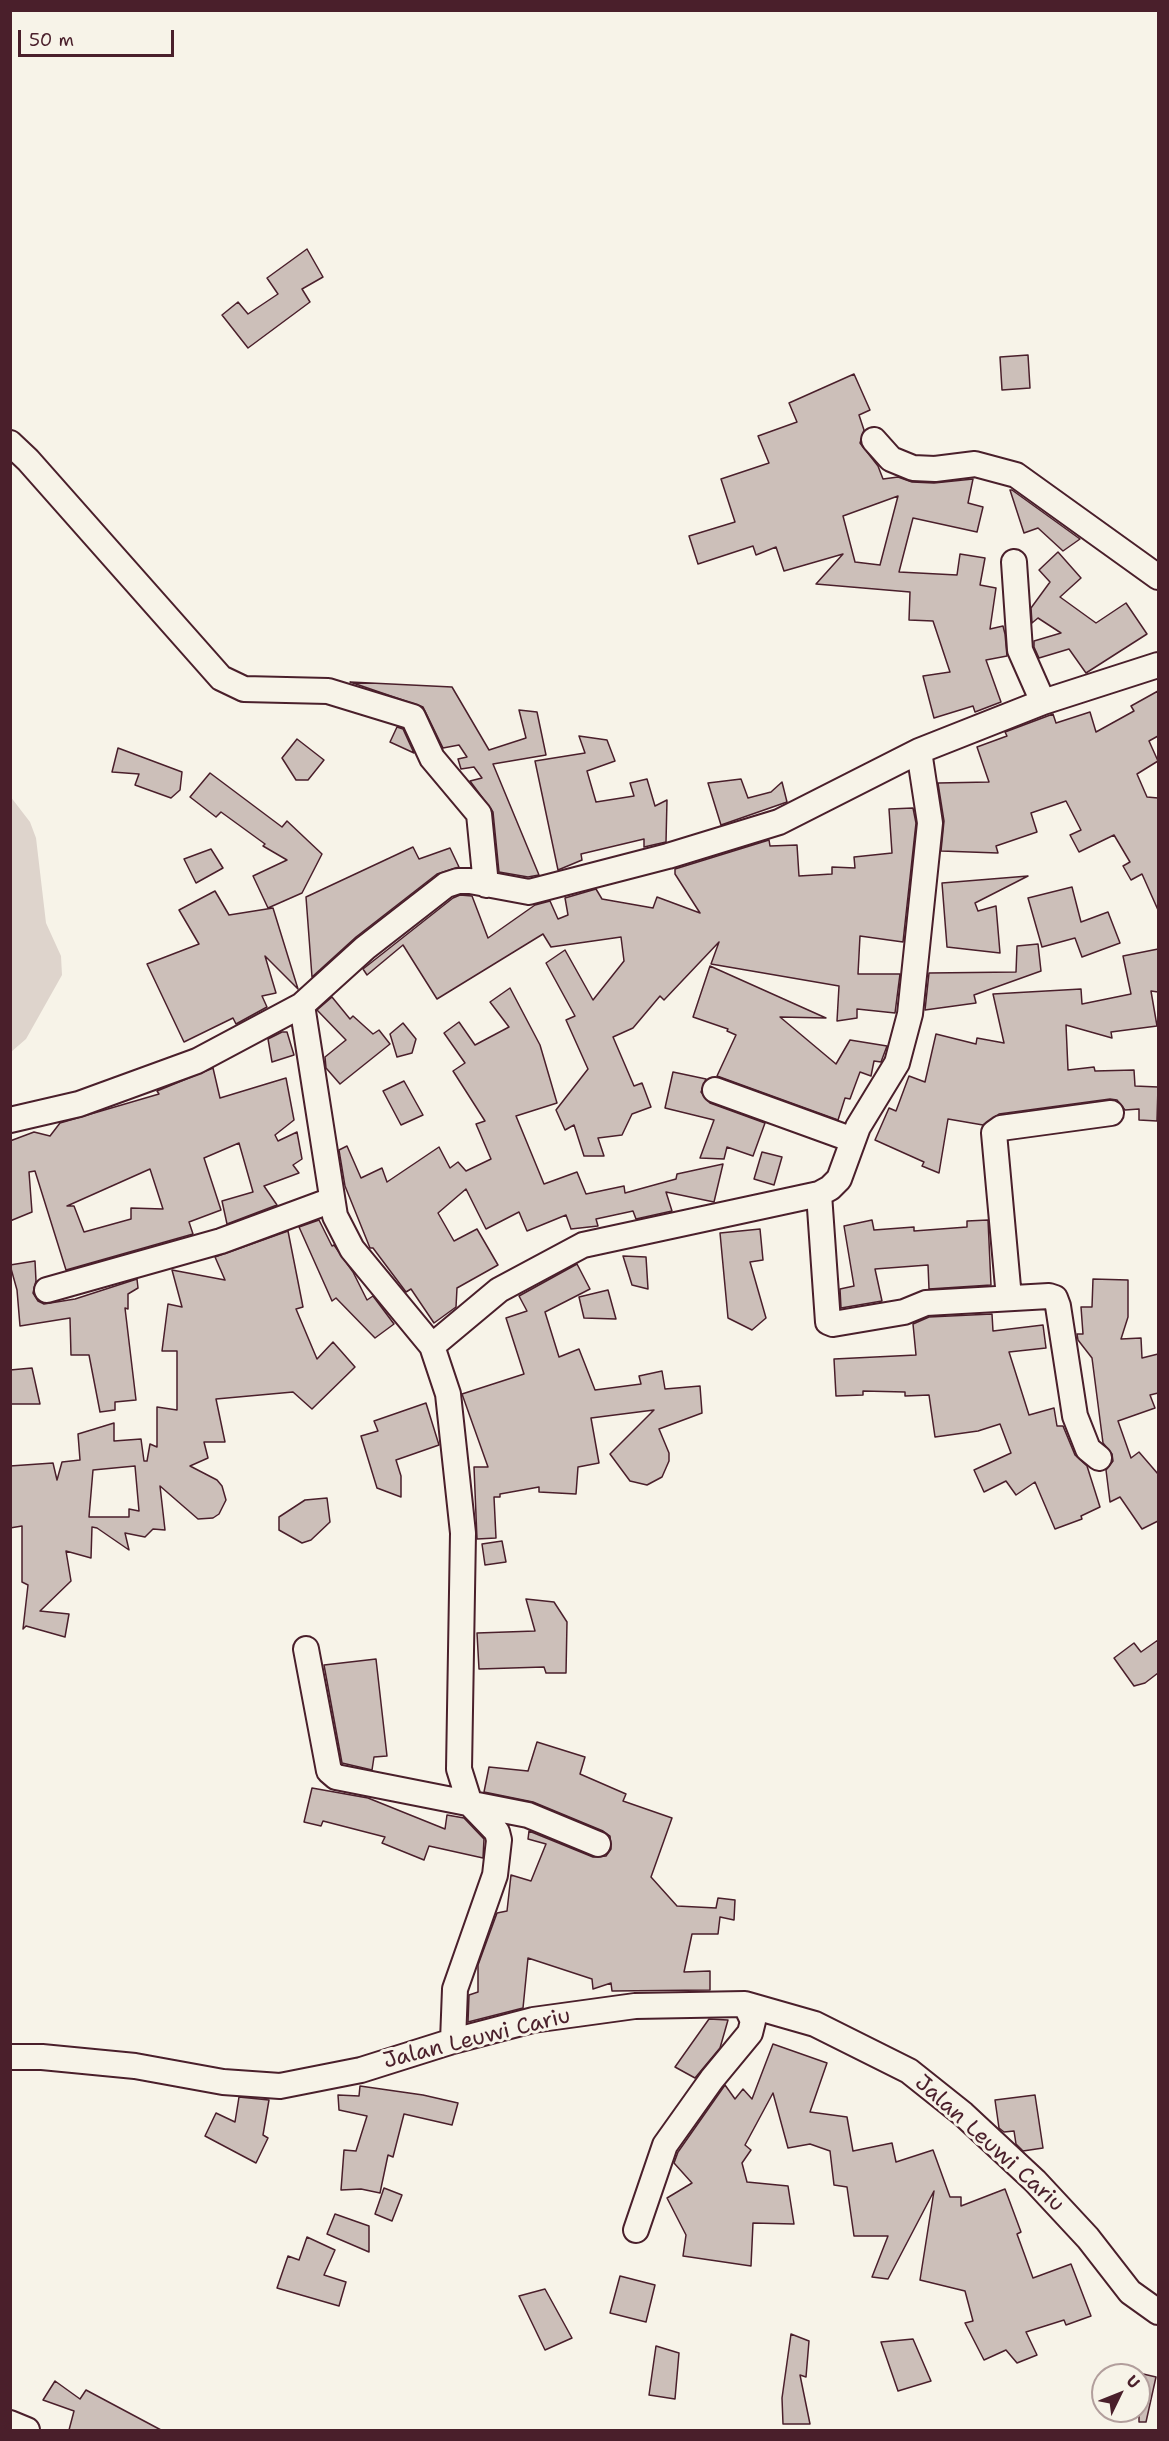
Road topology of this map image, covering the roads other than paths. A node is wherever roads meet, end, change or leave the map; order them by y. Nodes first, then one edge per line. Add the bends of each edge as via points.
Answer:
1 (874, 440) dead end
2 (10, 443) edge
3 (1014, 562) dead end
4 (1158, 577) edge
5 (1158, 665) edge
6 (1043, 702) junction
7 (919, 751) junction
8 (486, 885) junction
9 (302, 1005) junction
10 (715, 1090) dead end
11 (1111, 1113) dead end
12 (10, 1120) edge
13 (853, 1140) junction
14 (819, 1194) junction
15 (332, 1200) junction
16 (47, 1290) dead end
17 (1009, 1298) junction
18 (432, 1346) junction
19 (1099, 1458) dead end
20 (306, 1650) dead end
21 (470, 1804) junction
22 (598, 1844) dead end
23 (745, 2004) junction
24 (453, 2041) junction
25 (10, 2057) edge
26 (636, 2230) dead end
27 (1158, 2312) edge
28 (10, 2423) edge
29 (27, 2430) edge

1 - 4 street via 891,459 913,468 975,464 1016,475
2 - 8 street via 221,678 244,689 328,691 413,717 432,758 478,814
3 - 6 street via 1020,650
5 - 6 street
6 - 7 street
7 - 8 street via 779,822 529,892
7 - 13 street via 930,823 910,1014 897,1063
8 - 9 street via 458,881 446,885 364,948
9 - 12 street via 197,1061 79,1104
9 - 15 street
10 - 13 street
11 - 17 street via 1001,1128 994,1133
13 - 14 street via 838,1179
14 - 17 street via 828,1322 904,1312 926,1303
14 - 18 street via 583,1245 499,1290
15 - 16 street via 220,1241
15 - 18 street via 335,1216 352,1249
17 - 19 street via 1055,1298 1075,1416 1088,1449
18 - 21 street via 448,1394 463,1533 459,1769
20 - 21 street via 332,1775
21 - 22 street via 528,1815
21 - 24 street via 497,1832 499,1840 495,1875 454,1989
23 - 24 street, Jalan Leuwi Cariu via 604,2009 533,2020
23 - 26 street via 753,2028 665,2145
23 - 27 street, Jalan Leuwi Cariu via 815,2024 909,2071 963,2114 1035,2181 1088,2238 1130,2292
24 - 25 street, Jalan Leuwi Cariu via 361,2070 280,2086 42,2057
28 - 29 street

